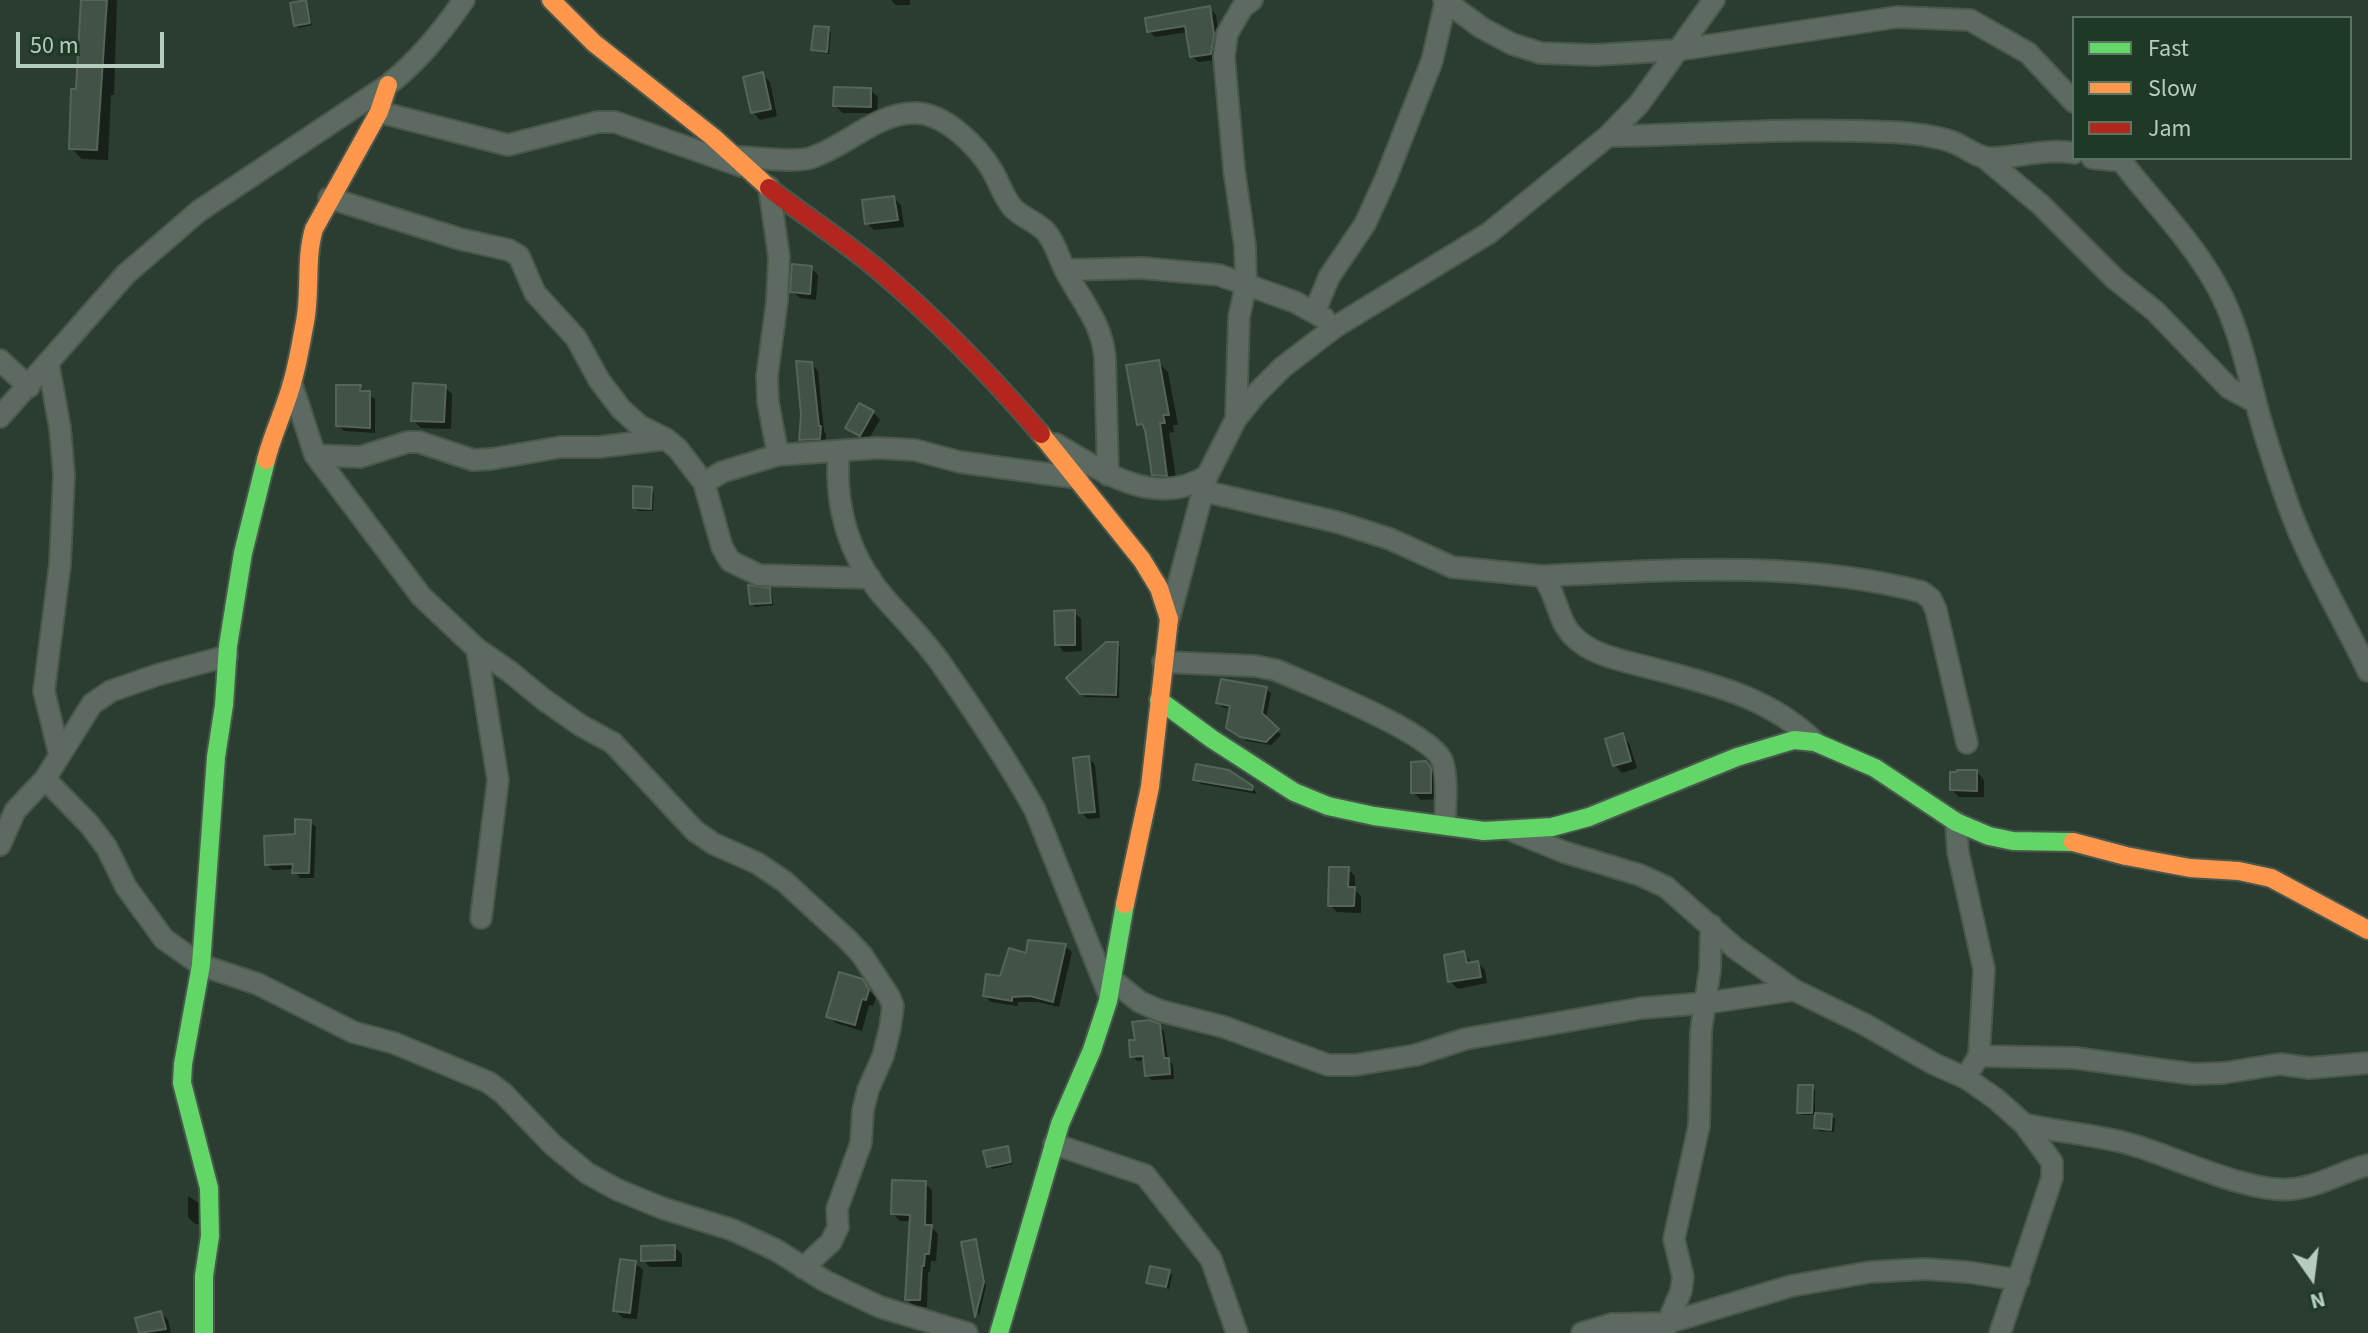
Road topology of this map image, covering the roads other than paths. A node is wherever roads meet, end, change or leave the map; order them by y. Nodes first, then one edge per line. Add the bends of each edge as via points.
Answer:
1 (464, 0) edge
2 (551, 0) edge
3 (1252, 0) edge
4 (1445, 0) edge
5 (1714, 0) edge
6 (1678, 50) junction
7 (388, 85) junction
8 (2072, 100) edge
9 (379, 112) junction
10 (1608, 136) junction
11 (2072, 153) edge
12 (1985, 158) junction
13 (2120, 160) edge
14 (742, 162) junction
15 (769, 187) junction
16 (329, 198) junction
17 (1065, 270) junction
18 (1246, 285) junction
19 (1315, 311) junction
20 (1335, 327) junction
21 (0, 360) edge
22 (48, 362) junction
23 (292, 385) junction
24 (29, 387) junction
25 (2255, 402) junction
26 (0, 417) edge
27 (1236, 419) junction
28 (1036, 431) junction
29 (666, 439) junction
30 (839, 452) junction
31 (315, 455) junction
32 (778, 455) junction
33 (1108, 475) junction
34 (1078, 478) junction
35 (704, 483) junction
36 (1205, 484) junction
37 (1542, 576) junction
38 (870, 578) junction
39 (1169, 619) junction
40 (477, 649) junction
41 (227, 656) junction
42 (1163, 662) junction
43 (2368, 671) edge
44 (1159, 700) junction
45 (1815, 742) junction
46 (1967, 743) dead end
47 (59, 753) junction
48 (45, 779) junction
49 (1956, 822) junction
50 (1445, 825) junction
51 (1514, 831) junction
52 (0, 845) edge
53 (481, 918) dead end
54 (1711, 925) junction
55 (2368, 930) edge
56 (201, 965) junction
57 (1110, 987) junction
58 (1794, 990) junction
59 (1706, 1003) junction
60 (1979, 1056) junction
61 (2368, 1063) edge
62 (1966, 1078) junction
63 (2024, 1124) junction
64 (1054, 1144) junction
65 (2368, 1165) edge
66 (803, 1268) junction
67 (2019, 1280) junction
68 (1666, 1328) edge
69 (204, 1333) edge
70 (967, 1333) edge
71 (999, 1333) edge
72 (1237, 1333) edge
73 (1582, 1333) edge
74 (2000, 1333) edge

1 - 7 street via 440,35
2 - 14 street
3 - 18 street via 1227,34 1224,57
4 - 6 street via 1482,28 1541,53
4 - 19 street via 1432,61 1386,178
5 - 6 street
6 - 8 street via 1897,17 1970,20 2028,53
6 - 10 street
7 - 9 street
7 - 22 street via 199,211 126,274
9 - 14 street via 508,145 615,122
9 - 16 street
10 - 12 street via 1790,129 1890,132 1951,141
10 - 20 street via 1489,233
11 - 12 street
12 - 25 street via 2155,311 2229,388
13 - 25 street via 2214,282 2232,318
14 - 15 street
14 - 17 street via 806,159 898,115 929,115 982,154 1011,206 1048,235
15 - 28 street via 879,270 945,330
15 - 32 street via 779,257 767,376
16 - 23 street via 309,246 307,312
16 - 29 street via 519,256 535,293 576,338 621,409
17 - 18 street via 1186,271
17 - 33 street via 1104,339
18 - 19 street
18 - 27 street via 1239,317
19 - 20 street
20 - 27 street via 1283,367
21 - 24 street
22 - 24 street
22 - 47 street via 64,475 60,564 44,691
23 - 31 street
23 - 41 street via 272,437 243,553
24 - 26 street
25 - 43 street via 2307,552
27 - 36 street
28 - 33 street
28 - 34 street
29 - 31 street via 473,460 419,442 360,457
29 - 35 street
30 - 32 street
30 - 34 street via 915,450 960,462
30 - 38 street via 838,504
31 - 40 street via 403,575
32 - 35 street
33 - 36 street via 1154,489
34 - 39 street via 1159,587
35 - 38 street via 722,547 742,568 759,575
36 - 37 street via 1390,539 1452,567
36 - 39 street
37 - 45 street via 1572,636 1587,646 1765,704 1796,722
37 - 46 street via 1676,570 1806,574 1922,592 1936,610
38 - 57 street via 941,662 1029,799
39 - 42 street
40 - 53 street via 498,780
40 - 66 street via 613,743 695,831 785,882 862,955 889,996 890,1028 868,1090 856,1163 837,1209 838,1227 831,1242
41 - 47 street via 111,691 92,704
41 - 56 street
42 - 44 street
42 - 50 street via 1276,670 1396,724 1443,761
44 - 50 street via 1294,792 1328,806
44 - 57 street via 1150,787
45 - 49 street via 1875,768
45 - 51 street via 1773,746 1589,817
47 - 48 street
48 - 52 street via 15,811
48 - 56 street via 107,848 126,887 164,939
49 - 55 street via 2013,841 2069,841 2190,868 2271,878
49 - 60 street via 1984,969
50 - 51 street
51 - 54 street via 1666,887
54 - 58 street
54 - 59 street
56 - 66 street via 258,984 353,1032 488,1082 587,1173 662,1208 733,1230
56 - 69 street via 182,1083 209,1188
57 - 59 street via 1161,1011 1224,1027 1328,1065 1416,1055 1465,1039 1585,1017
57 - 64 street via 1092,1050
58 - 59 street
58 - 62 street
59 - 68 street via 1699,1126 1674,1239 1683,1277
60 - 61 street via 2075,1058 2193,1074 2280,1064 2309,1068
60 - 62 street
62 - 63 street
63 - 65 street via 2101,1136 2269,1188 2301,1187
63 - 67 street via 2052,1162 2052,1178
64 - 71 street
64 - 72 street via 1145,1175 1203,1245
66 - 70 street via 880,1307
67 - 68 street via 1925,1269 1870,1272 1791,1286
67 - 74 street
68 - 73 street via 1612,1324

